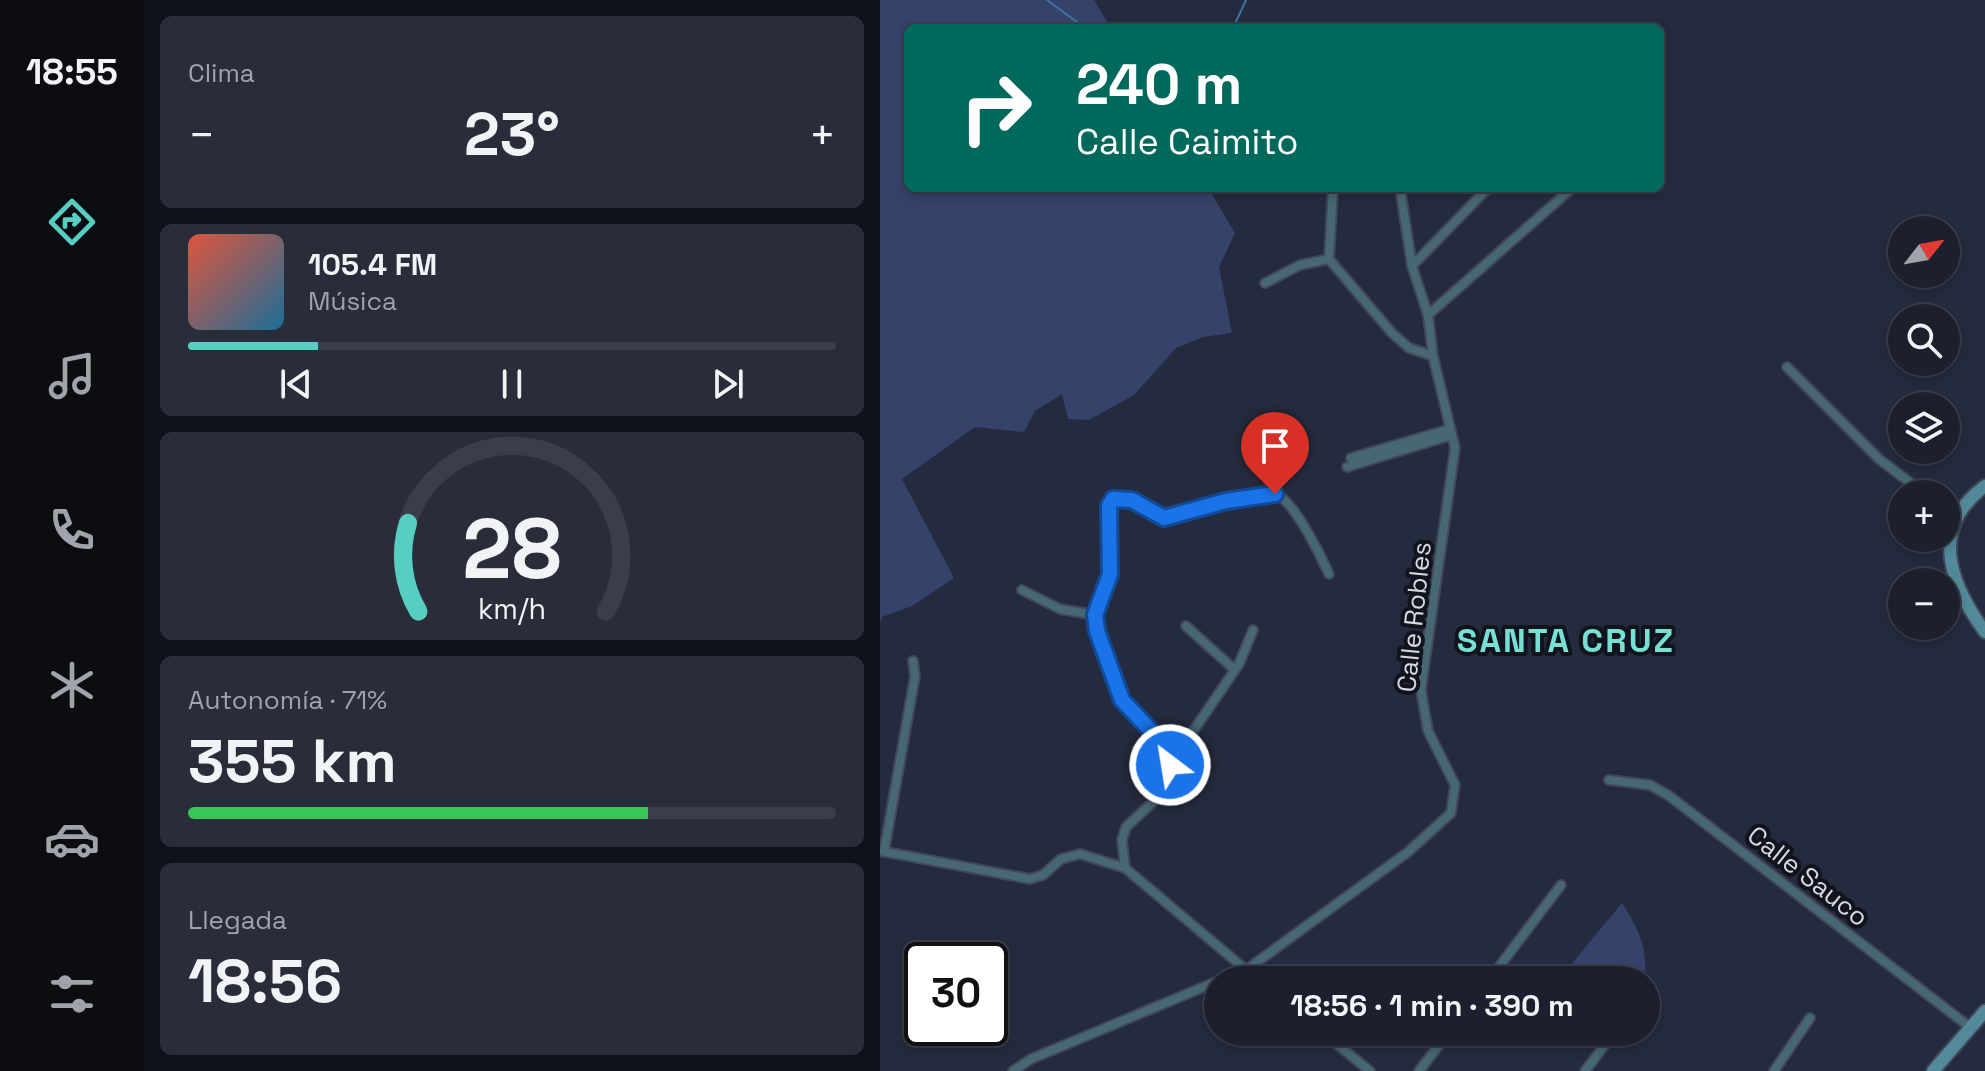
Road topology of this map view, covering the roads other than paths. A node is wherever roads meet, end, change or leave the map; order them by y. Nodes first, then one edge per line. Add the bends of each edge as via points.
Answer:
1 (1333, 192) edge
2 (1401, 192) edge
3 (1484, 192) edge
4 (1567, 192) edge
5 (1329, 259) junction
6 (1412, 266) junction
7 (1265, 283) dead end
8 (1428, 315) junction
9 (1433, 356) junction
10 (1787, 367) dead end
11 (1451, 432) junction
12 (1349, 462) dead end
13 (1907, 480) edge
14 (1985, 486) edge
15 (1960, 506) edge
16 (1949, 552) edge
17 (1329, 574) dead end
18 (1022, 590) dead end
19 (1095, 615) junction
20 (1186, 626) dead end
21 (1253, 630) dead end
22 (1985, 632) edge
23 (913, 661) dead end
24 (1235, 670) junction
25 (1170, 765) junction
26 (1609, 780) dead end
27 (882, 852) edge
28 (1125, 868) junction
29 (1561, 885) dead end
30 (1241, 966) edge
31 (1251, 966) edge
32 (1500, 966) edge
33 (1204, 988) edge
34 (1985, 1011) edge
35 (1810, 1018) dead end
36 (1971, 1028) junction
37 (1339, 1046) edge
38 (1438, 1046) edge
39 (1604, 1046) edge
40 (1013, 1071) edge
41 (1370, 1071) edge
42 (1419, 1071) edge
43 (1585, 1071) edge
44 (1774, 1071) edge
45 (1933, 1071) edge

1 - 5 street
2 - 6 street, Calle Robles
3 - 6 street
4 - 8 street
5 - 7 street via 1300,265
5 - 9 street via 1392,333 1409,348
6 - 8 street, Calle Robles
8 - 9 street, Calle Robles
9 - 11 street, Calle Robles
10 - 13 street
11 - 12 street
11 - 31 street, Calle Robles via 1455,448 1421,690 1428,731 1455,785 1451,813 1408,852
14 - 15 street
16 - 22 street via 1953,578
17 - 19 street via 1286,500 1275,494 1164,518 1132,500 1113,499 1110,574
18 - 19 street via 1060,609
19 - 25 street via 1122,700 1153,733
20 - 24 street
21 - 24 street
23 - 27 street via 915,676
24 - 25 street
25 - 28 street via 1165,791 1126,827
26 - 36 street, Calle Sauco via 1650,785 1668,795
27 - 28 street via 1030,879 1061,859 1080,854
28 - 30 street
29 - 32 street
33 - 40 street, Calle Robles
34 - 36 street
35 - 44 street
36 - 45 street
37 - 41 street
38 - 42 street
39 - 43 street

